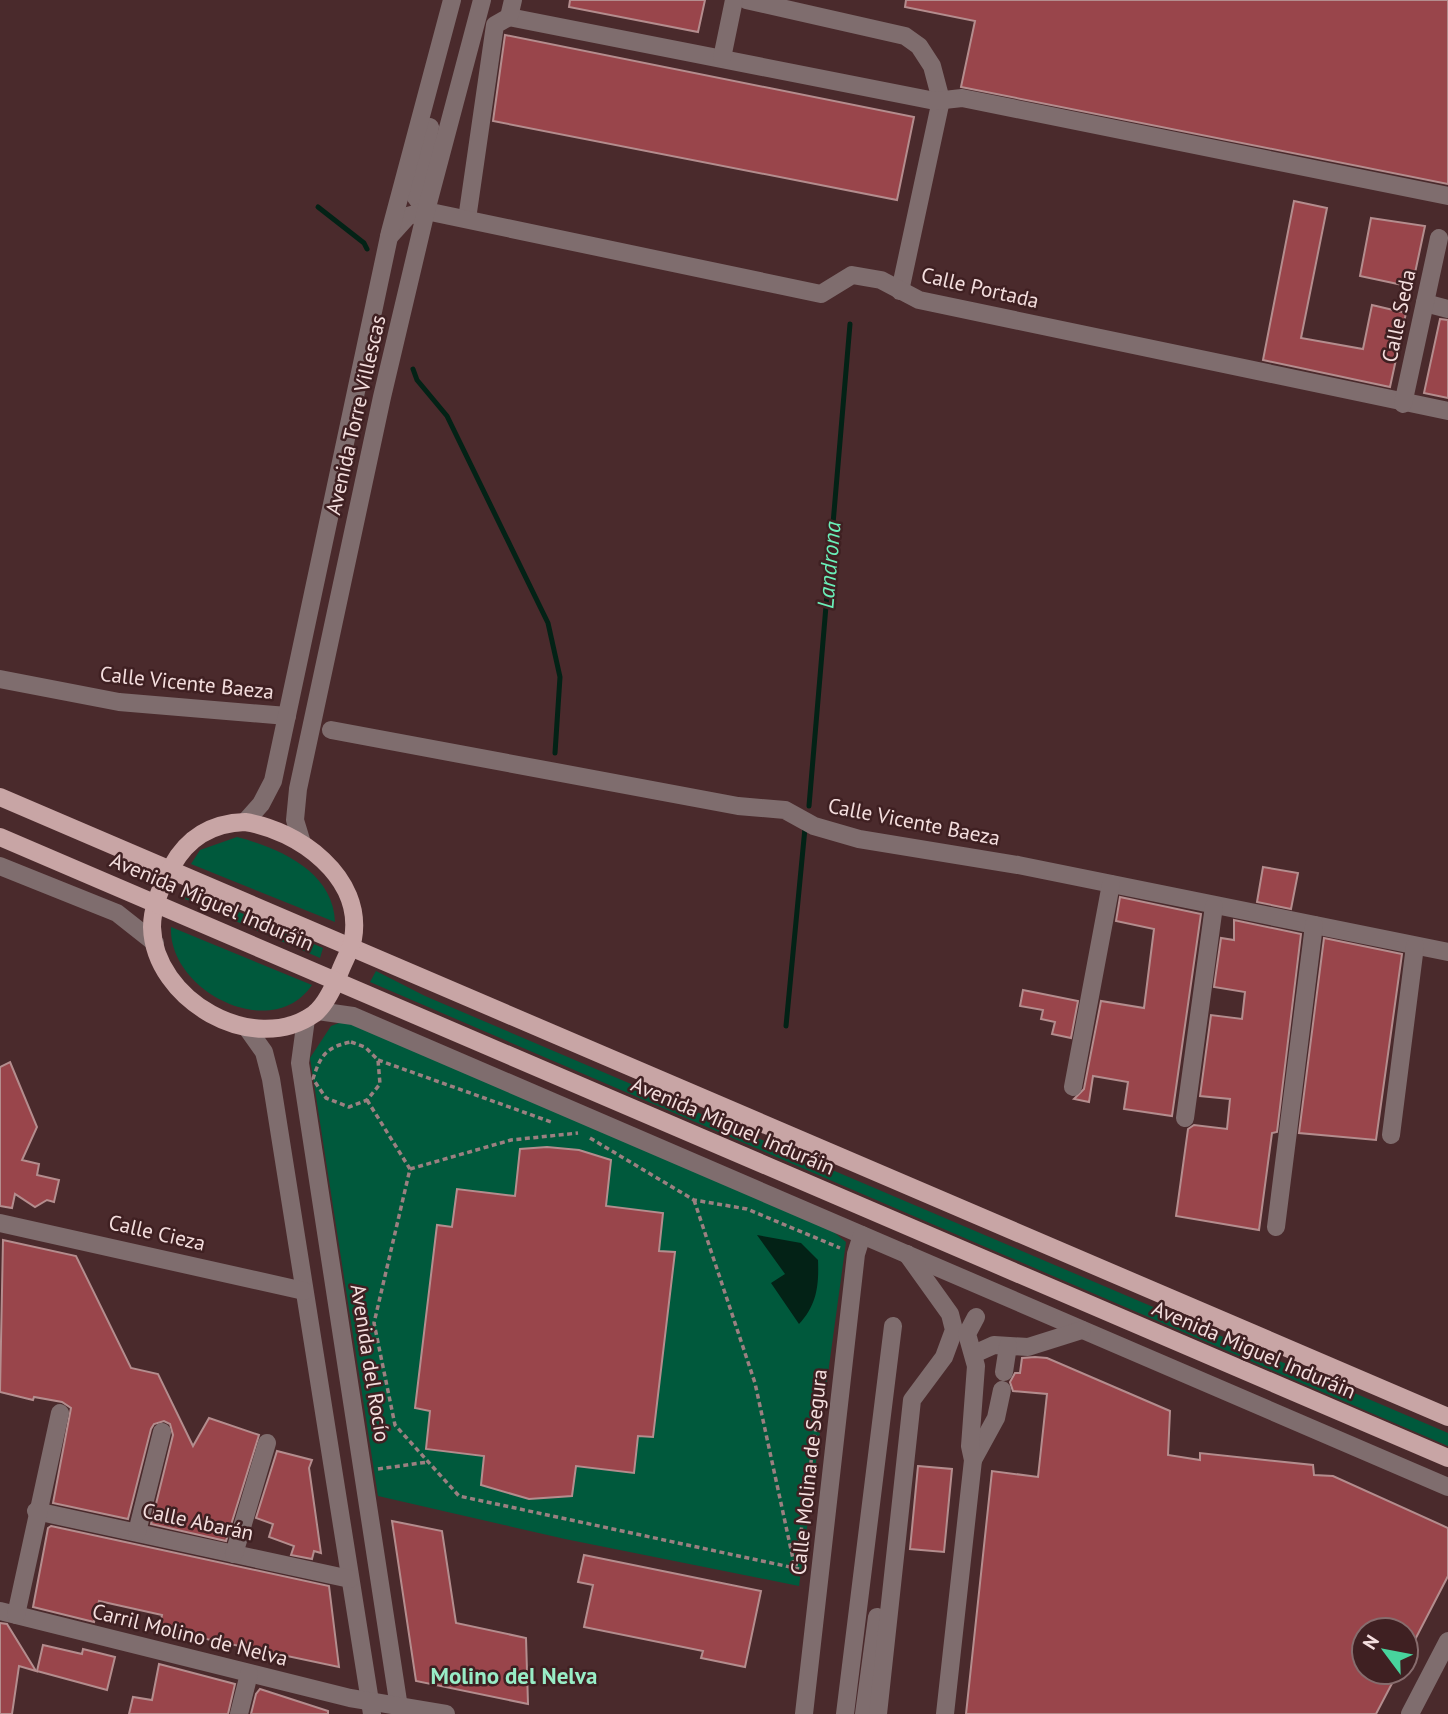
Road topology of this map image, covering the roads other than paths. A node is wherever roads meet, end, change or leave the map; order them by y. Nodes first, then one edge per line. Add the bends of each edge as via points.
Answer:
1 (452, 0) edge
2 (482, 0) edge
3 (734, 0) edge
4 (746, 0) edge
5 (511, 8) edge
6 (437, 56) junction
7 (722, 58) junction
8 (941, 100) junction
9 (1448, 196) edge
10 (426, 211) junction
11 (467, 219) junction
12 (389, 237) junction
13 (1439, 238) dead end
14 (900, 291) junction
15 (1425, 303) junction
16 (1448, 309) edge
17 (1404, 404) junction
18 (1448, 411) edge
19 (0, 679) edge
20 (287, 716) junction
21 (331, 730) dead end
22 (0, 797) edge
23 (245, 822) junction
24 (0, 837) edge
25 (302, 843) junction
26 (0, 866) edge
27 (171, 868) junction
28 (1111, 884) junction
29 (157, 903) junction
30 (1214, 906) junction
31 (1314, 925) junction
32 (155, 943) junction
33 (351, 946) junction
34 (1415, 946) junction
35 (1448, 953) edge
36 (336, 980) junction
37 (312, 1015) junction
38 (247, 1028) junction
39 (1073, 1087) dead end
40 (1185, 1118) dead end
41 (1391, 1135) dead end
42 (0, 1223) edge
43 (1276, 1227) dead end
44 (862, 1235) junction
45 (907, 1254) junction
46 (335, 1285) junction
47 (304, 1291) junction
48 (976, 1317) dead end
49 (892, 1326) dead end
50 (1082, 1330) junction
51 (1008, 1346) junction
52 (974, 1354) junction
53 (60, 1413) dead end
54 (1448, 1417) edge
55 (162, 1433) dead end
56 (267, 1443) dead end
57 (1448, 1458) edge
58 (973, 1460) junction
59 (1448, 1487) edge
60 (36, 1511) junction
61 (137, 1532) junction
62 (234, 1554) junction
63 (350, 1579) junction
64 (879, 1602) dead end
65 (8, 1613) edge
66 (1448, 1641) edge
67 (248, 1674) junction
68 (371, 1708) edge
69 (399, 1710) edge
70 (239, 1714) edge
71 (446, 1714) edge
72 (804, 1714) edge
73 (845, 1714) edge
74 (864, 1714) edge
75 (878, 1714) edge
76 (945, 1714) edge
77 (1410, 1714) edge

1 - 6 street, Avenida Torre Villescas
2 - 10 street, Avenida Torre Villescas
3 - 7 street
4 - 8 street via 905,36 919,46 932,66
5 - 7 street
5 - 11 street via 495,25
6 - 10 street via 434,112 415,197
6 - 12 street, Avenida Torre Villescas
7 - 8 street
8 - 9 street via 962,98
8 - 14 street
10 - 11 street, Calle Portada
10 - 12 street via 408,216
10 - 25 street, Avenida Torre Villescas via 298,789 295,820
11 - 14 street, Calle Portada via 821,294 852,275 881,280
12 - 20 street, Avenida Torre Villescas
13 - 15 street, Calle Seda
14 - 17 street, Calle Portada via 914,299
15 - 16 street
15 - 17 street, Calle Seda
17 - 18 street, Calle Portada
19 - 20 street, Calle Vicente Baeza via 119,702
20 - 23 street, Avenida Torre Villescas via 273,781
21 - 28 street, Calle Vicente Baeza via 738,806 785,810 814,826 859,839
22 - 27 main road, Avenida Miguel Induráin
23 - 25 main road via 270,827
23 - 27 main road via 206,830 187,845
24 - 29 main road, Avenida Miguel Induráin
25 - 33 main road via 326,863 343,888 353,914
26 - 32 street via 117,912
27 - 29 main road
27 - 33 main road, Avenida Miguel Induráin
28 - 30 street, Calle Vicente Baeza
28 - 39 street
29 - 32 main road via 152,927
29 - 36 main road, Avenida Miguel Induráin
30 - 31 street, Calle Vicente Baeza
30 - 40 street
31 - 34 street, Calle Vicente Baeza
31 - 43 street
32 - 38 main road via 184,993 219,1018
33 - 36 main road
33 - 54 main road, Avenida Miguel Induráin
34 - 35 street, Calle Vicente Baeza
34 - 41 street
36 - 37 main road
36 - 57 main road, Avenida Miguel Induráin
37 - 38 main road via 279,1029
37 - 44 street via 353,1016
37 - 46 street, Avenida del Rocío via 300,1063
38 - 47 street via 268,1063
42 - 47 street, Calle Cieza
44 - 45 street
44 - 72 street, Calle Molina de Segura via 856,1255
45 - 50 street
45 - 75 street via 950,1314 954,1330 944,1357 912,1400
46 - 47 street via 318,1273 307,1279
46 - 47 street via 332,1298 322,1304 310,1302
46 - 69 street, Avenida del Rocío
47 - 63 street
48 - 52 street via 967,1334
49 - 73 street
50 - 51 street via 1028,1347
50 - 59 street
51 - 52 street via 986,1346
51 - 58 street via 996,1418
52 - 58 street
53 - 60 street
55 - 61 street
56 - 62 street
58 - 76 street
60 - 61 street, Calle Abarán
60 - 65 street
61 - 62 street, Calle Abarán
62 - 63 street, Calle Abarán
63 - 68 street
64 - 74 street
65 - 67 street, Carril Molino de Nelva
66 - 77 street
67 - 68 street, Carril Molino de Nelva
67 - 70 street
68 - 69 street, Carril Molino de Nelva
69 - 71 street, Carril Molino de Nelva

